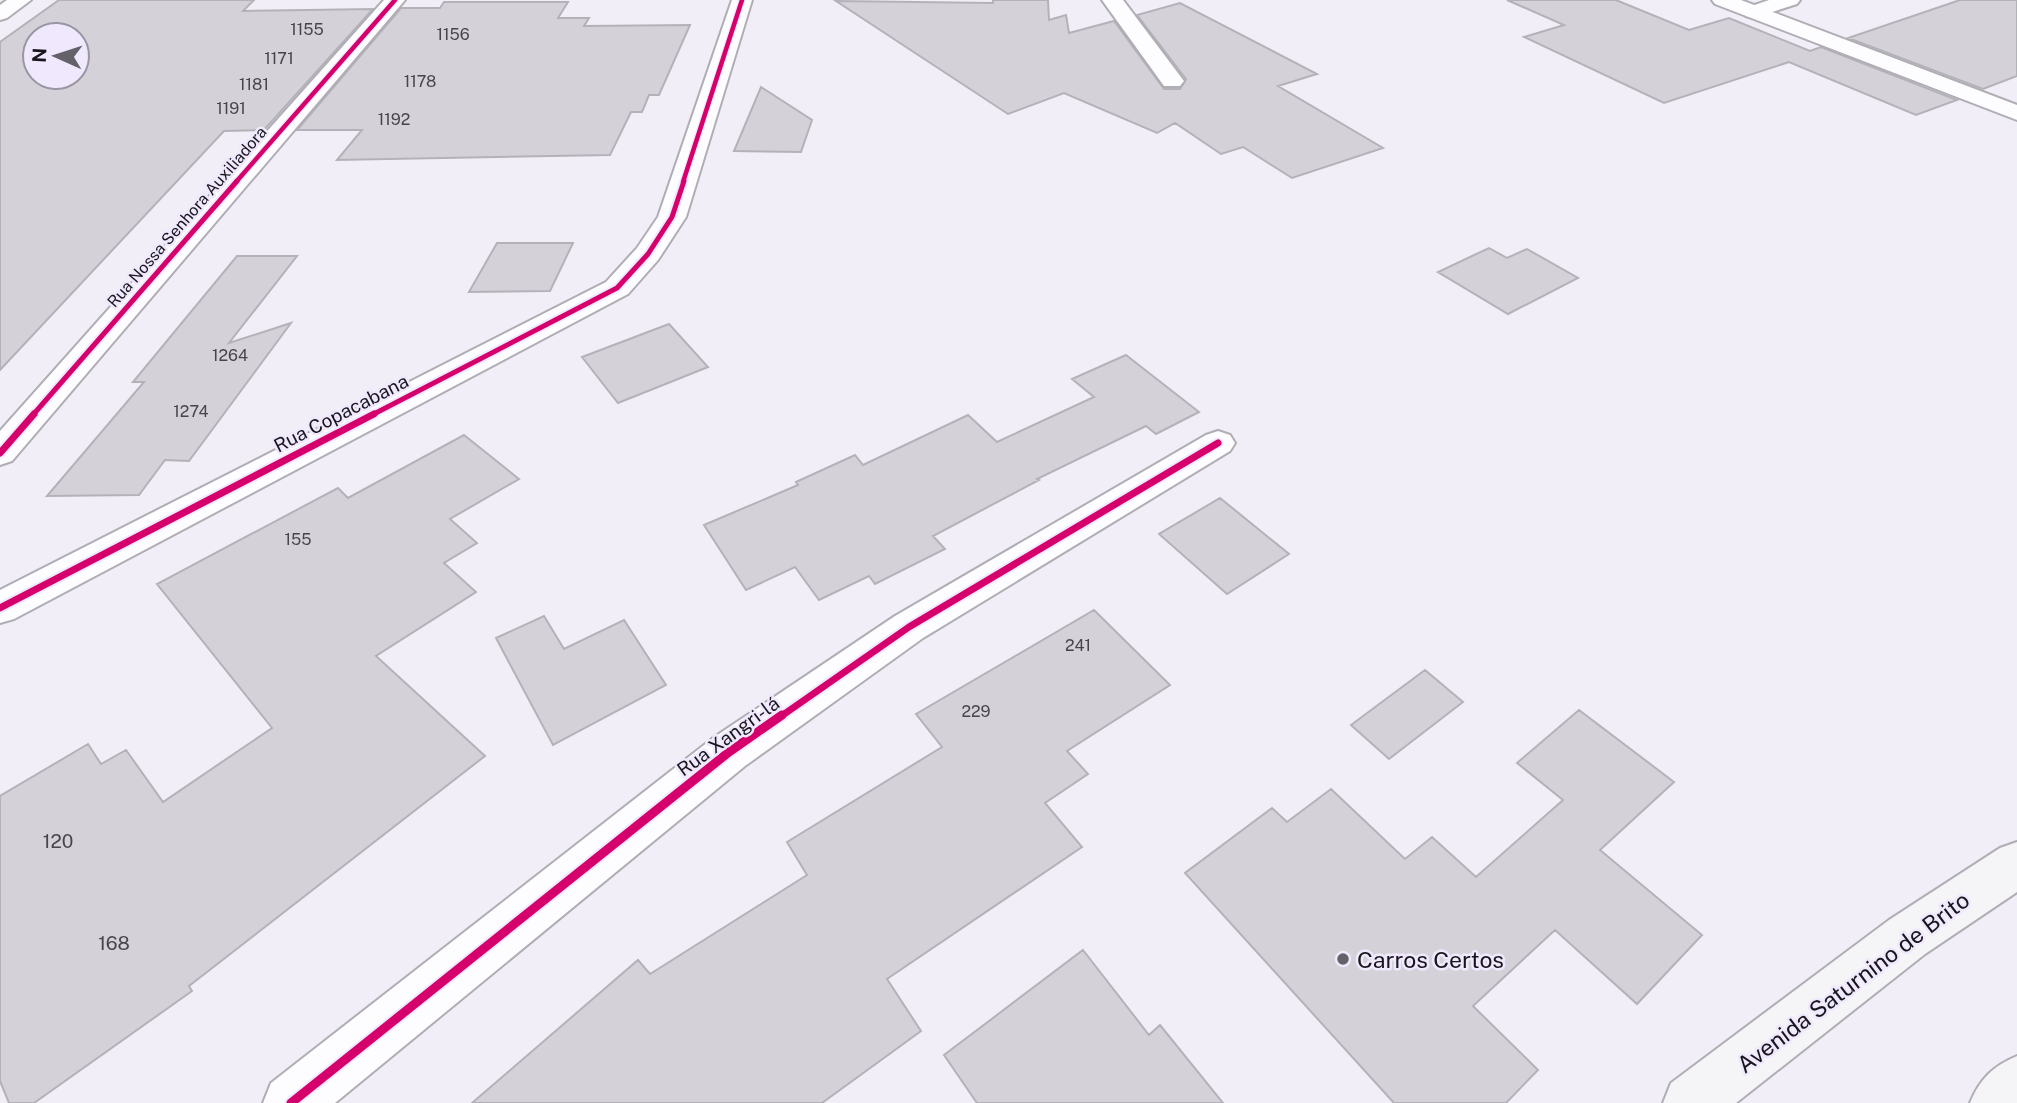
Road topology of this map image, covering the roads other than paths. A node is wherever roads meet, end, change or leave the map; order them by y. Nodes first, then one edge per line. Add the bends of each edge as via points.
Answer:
1 (21, 0) edge
2 (395, 0) edge
3 (741, 0) edge
4 (1112, 0) edge
5 (1722, 0) edge
6 (1790, 0) edge
7 (1753, 12) junction
8 (0, 14) edge
9 (1172, 81) dead end
10 (2017, 113) edge
11 (1218, 443) dead end
12 (0, 453) edge
13 (0, 608) edge
14 (2017, 864) edge
15 (2017, 1084) edge
16 (291, 1103) edge
17 (1691, 1103) edge
18 (1998, 1103) edge

1 - 8 street
2 - 12 street, Rua Nossa Senhora Auxiliadora
3 - 13 street, Rua Copacabana via 672,217 648,254 617,288
4 - 9 street
5 - 7 street
6 - 7 street
7 - 10 street
11 - 16 street, Rua Xangri-lá via 909,627 729,752
14 - 17 main road, Avenida Saturnino de Brito via 1907,937
15 - 18 main road

